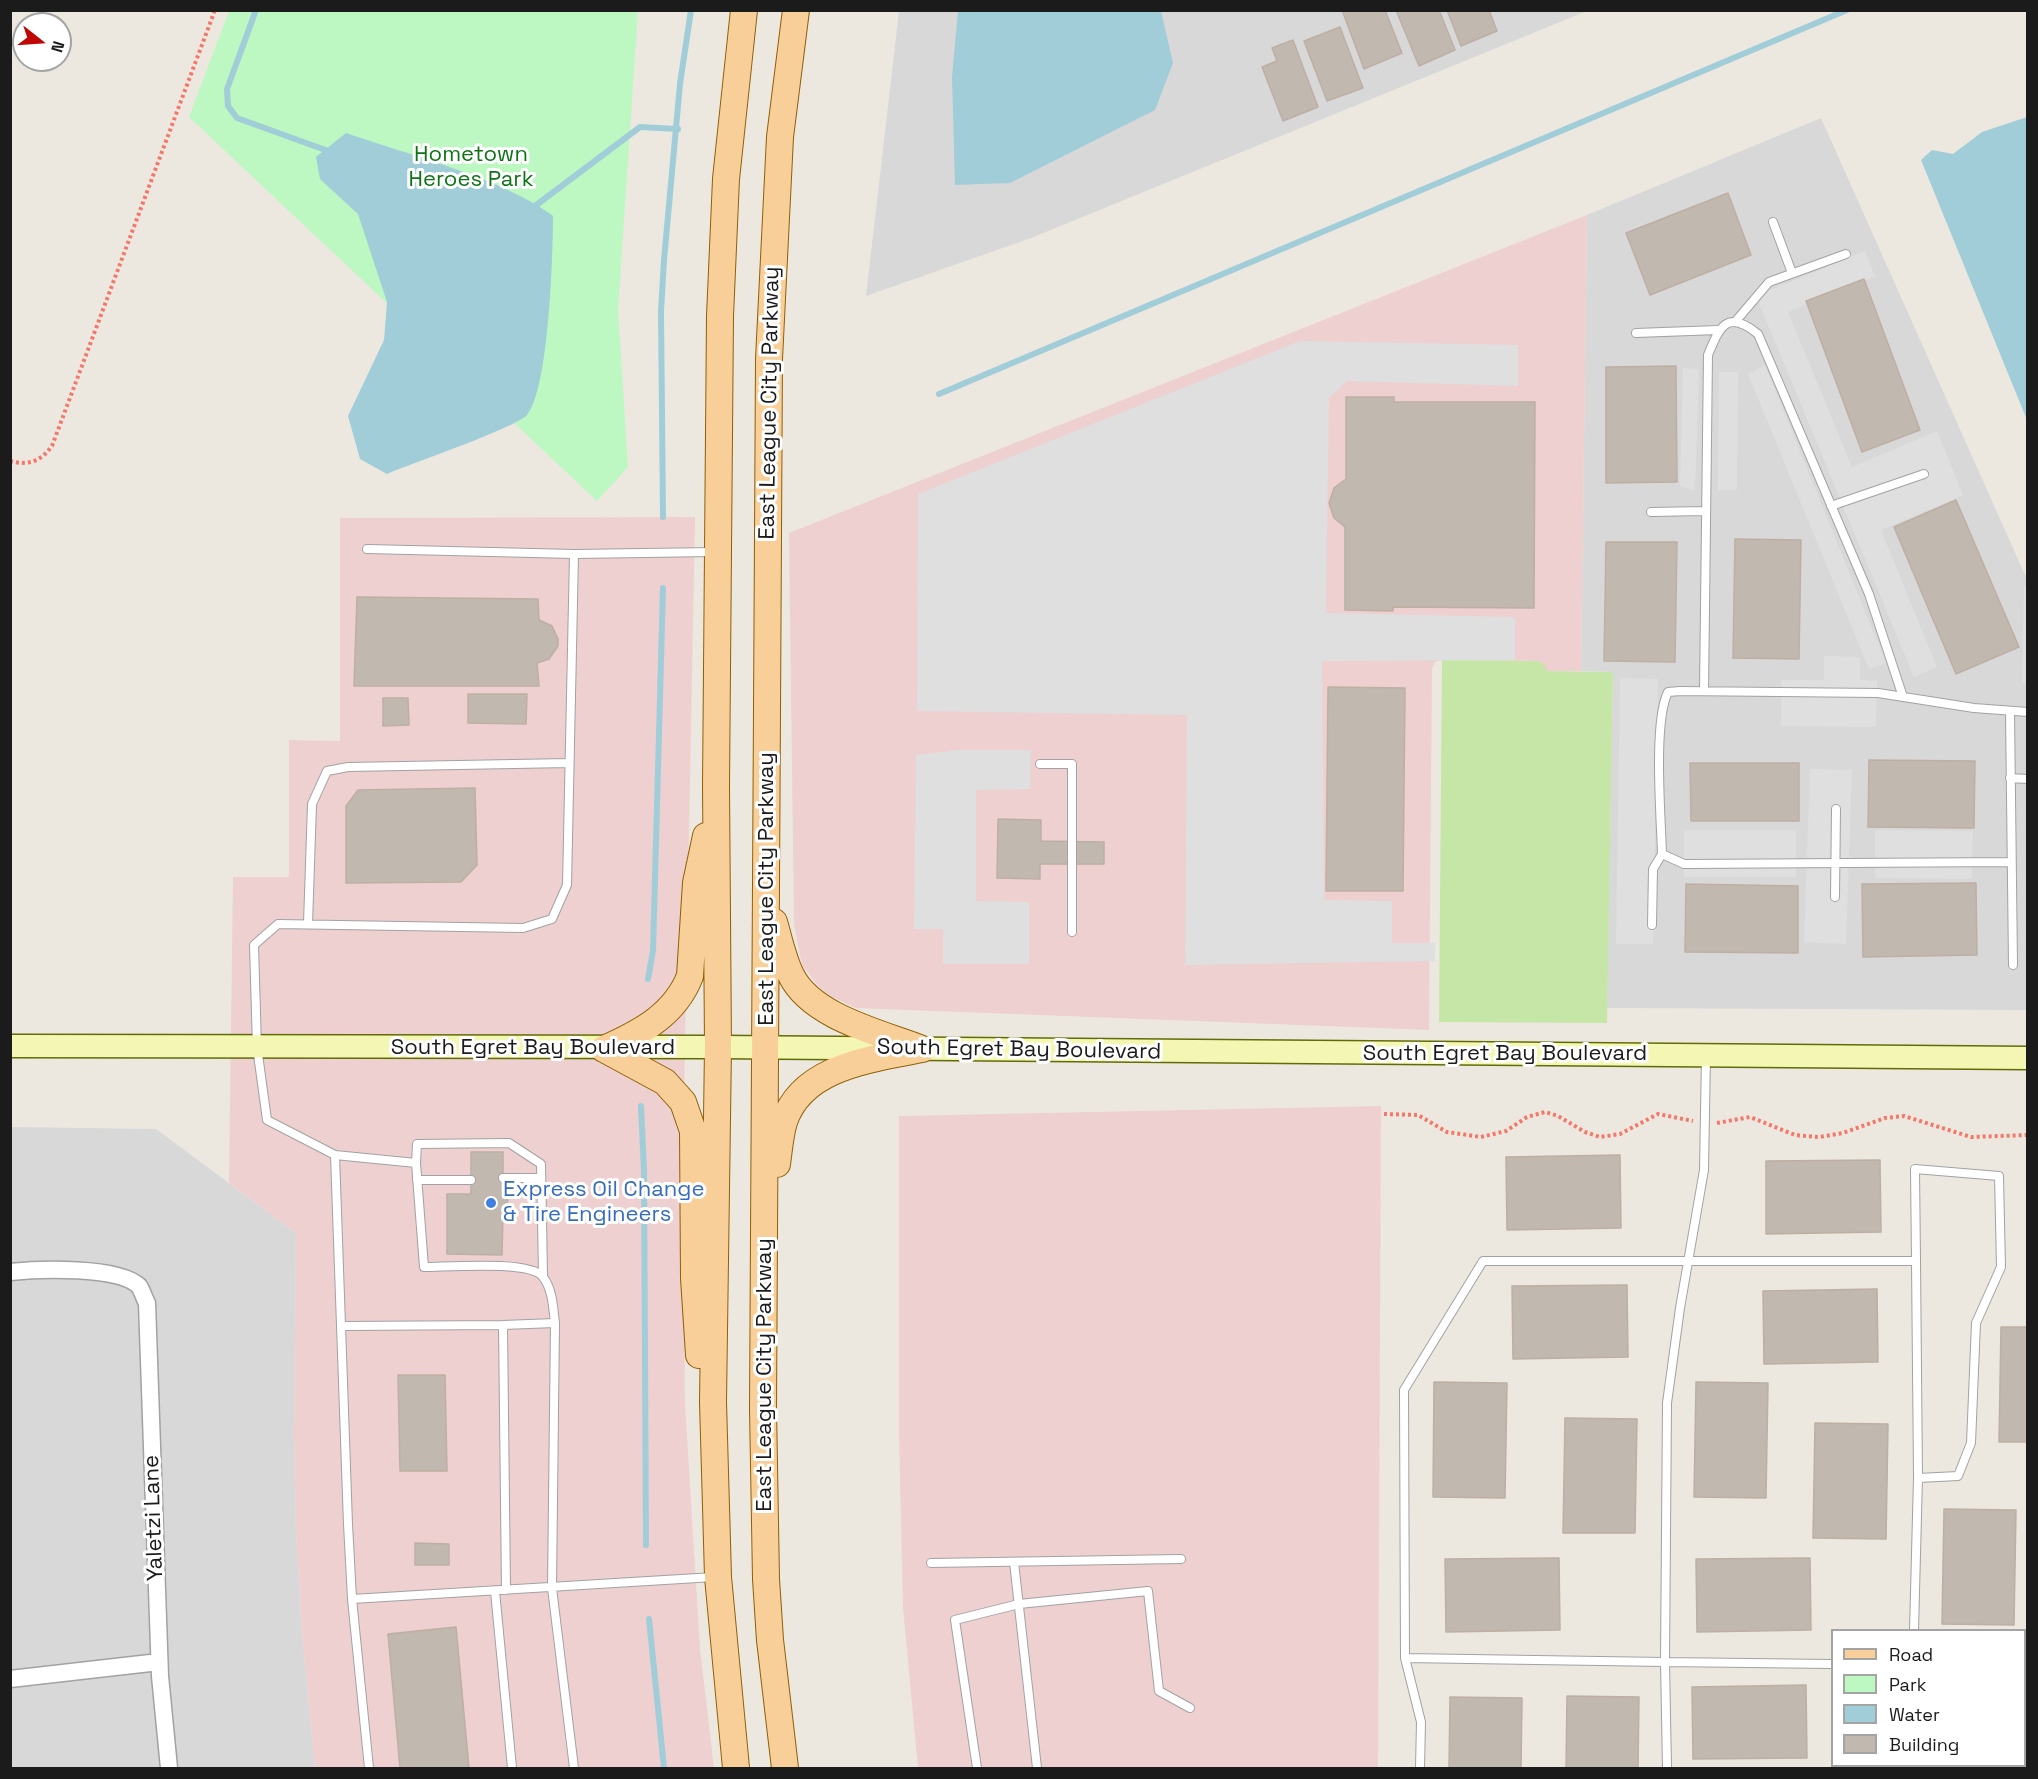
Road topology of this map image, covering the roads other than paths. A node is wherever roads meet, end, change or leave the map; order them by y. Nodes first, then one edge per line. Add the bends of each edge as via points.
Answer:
1 (744, 10) edge
2 (796, 10) edge
3 (1773, 222) dead end
4 (1846, 254) dead end
5 (1792, 273) junction
6 (1736, 322) junction
7 (1718, 330) junction
8 (1636, 333) dead end
9 (1924, 474) dead end
10 (1831, 506) junction
11 (1706, 511) junction
12 (1651, 512) dead end
13 (367, 549) dead end
14 (717, 552) junction
15 (574, 554) junction
16 (1704, 691) junction
17 (1903, 697) junction
18 (2010, 712) junction
19 (2028, 712) edge
20 (569, 763) junction
21 (1040, 764) dead end
22 (2010, 778) junction
23 (2028, 779) edge
24 (716, 785) junction
25 (1836, 809) dead end
26 (1662, 854) junction
27 (2010, 862) junction
28 (1835, 864) junction
29 (1834, 897) dead end
30 (766, 898) junction
31 (308, 924) junction
32 (1652, 925) dead end
33 (1072, 932) dead end
34 (2013, 965) dead end
35 (10, 1046) edge
36 (257, 1047) junction
37 (718, 1047) junction
38 (766, 1048) junction
39 (604, 1049) junction
40 (922, 1049) junction
41 (1706, 1056) junction
42 (2028, 1058) edge
43 (335, 1155) junction
44 (416, 1163) junction
45 (541, 1178) junction
46 (503, 1179) dead end
47 (417, 1180) junction
48 (471, 1180) dead end
49 (764, 1235) junction
50 (1689, 1261) junction
51 (1916, 1261) junction
52 (10, 1272) edge
53 (543, 1276) junction
54 (555, 1323) junction
55 (503, 1325) junction
56 (342, 1326) junction
57 (713, 1402) junction
58 (1918, 1478) junction
59 (1181, 1559) dead end
60 (1014, 1562) junction
61 (931, 1563) dead end
62 (718, 1577) junction
63 (552, 1588) junction
64 (506, 1590) junction
65 (495, 1591) junction
66 (352, 1599) junction
67 (1019, 1604) junction
68 (1914, 1629) edge
69 (1405, 1658) junction
70 (159, 1662) junction
71 (1665, 1662) junction
72 (1831, 1664) edge
73 (10, 1678) edge
74 (1190, 1708) dead end
75 (169, 1768) edge
76 (369, 1768) edge
77 (512, 1768) edge
78 (574, 1768) edge
79 (736, 1768) edge
80 (785, 1768) edge
81 (977, 1768) edge
82 (1037, 1768) edge
83 (1420, 1768) edge
84 (1667, 1768) edge

1 - 14 main road via 725,202
2 - 30 main road, East League City Parkway via 780,136 772,270
3 - 5 lane
4 - 5 lane
5 - 6 lane via 1769,282
6 - 7 lane via 1724,323
6 - 10 lane via 1746,324 1758,334
7 - 8 lane
7 - 11 lane via 1708,355
9 - 10 lane
10 - 17 lane via 1869,594
11 - 12 lane
11 - 16 lane
13 - 15 lane
14 - 15 lane
14 - 24 main road
15 - 20 lane
16 - 17 lane via 1878,693
16 - 26 lane via 1668,692 1663,702
17 - 18 lane
18 - 19 lane
18 - 22 lane
20 - 31 lane via 348,767 327,771 312,804
20 - 31 lane via 567,885 552,919 523,928
21 - 33 lane via 1072,764
22 - 23 lane
22 - 27 lane
24 - 37 main road
24 - 39 main road via 696,883 690,976 685,989 662,1017 634,1036
25 - 28 lane
26 - 28 lane via 1684,864
26 - 32 lane via 1653,869
27 - 28 lane
27 - 34 lane
28 - 29 lane
30 - 38 main road, East League City Parkway
30 - 40 main road via 791,976 802,992 840,1018
31 - 36 lane via 278,924 254,945
35 - 36 main road, South Egret Bay Boulevard
36 - 39 main road, South Egret Bay Boulevard
36 - 43 lane via 267,1120
37 - 38 main road, South Egret Bay Boulevard
37 - 39 main road, South Egret Bay Boulevard
37 - 57 main road
38 - 40 main road, South Egret Bay Boulevard
38 - 49 main road, East League City Parkway
39 - 57 main road via 665,1082 683,1102 693,1131 697,1350
40 - 41 main road, South Egret Bay Boulevard
40 - 49 main road via 843,1067 799,1096 784,1122
41 - 42 main road, South Egret Bay Boulevard
41 - 50 lane via 1704,1170
43 - 44 lane
43 - 56 lane
44 - 45 lane via 417,1144 509,1143 541,1164
44 - 47 lane
45 - 46 lane
45 - 53 lane
47 - 48 lane
47 - 53 lane via 424,1267 524,1267
49 - 80 main road, East League City Parkway via 766,1580
50 - 51 lane
50 - 69 lane via 1483,1261 1404,1390
50 - 71 lane via 1667,1403
51 - 58 lane
51 - 58 lane via 1915,1169 1999,1176 2001,1267 1976,1323 1971,1443 1958,1476
52 - 70 street, Yaletzi Lane via 76,1270 123,1278 139,1287 147,1303
53 - 54 lane via 551,1294
54 - 55 lane
54 - 63 lane
55 - 56 lane
55 - 64 lane
56 - 66 lane
57 - 62 main road
58 - 68 lane
59 - 60 lane
60 - 61 lane
60 - 67 lane
62 - 63 lane
62 - 79 main road
63 - 64 lane
63 - 78 lane
64 - 65 lane
65 - 66 lane
65 - 77 lane
66 - 76 lane
67 - 74 lane via 1148,1591 1159,1691
67 - 81 lane via 955,1620
67 - 82 lane
69 - 71 lane
69 - 83 lane via 1421,1722
70 - 73 street
70 - 75 street, Yaletzi Lane
71 - 72 lane
71 - 84 lane

